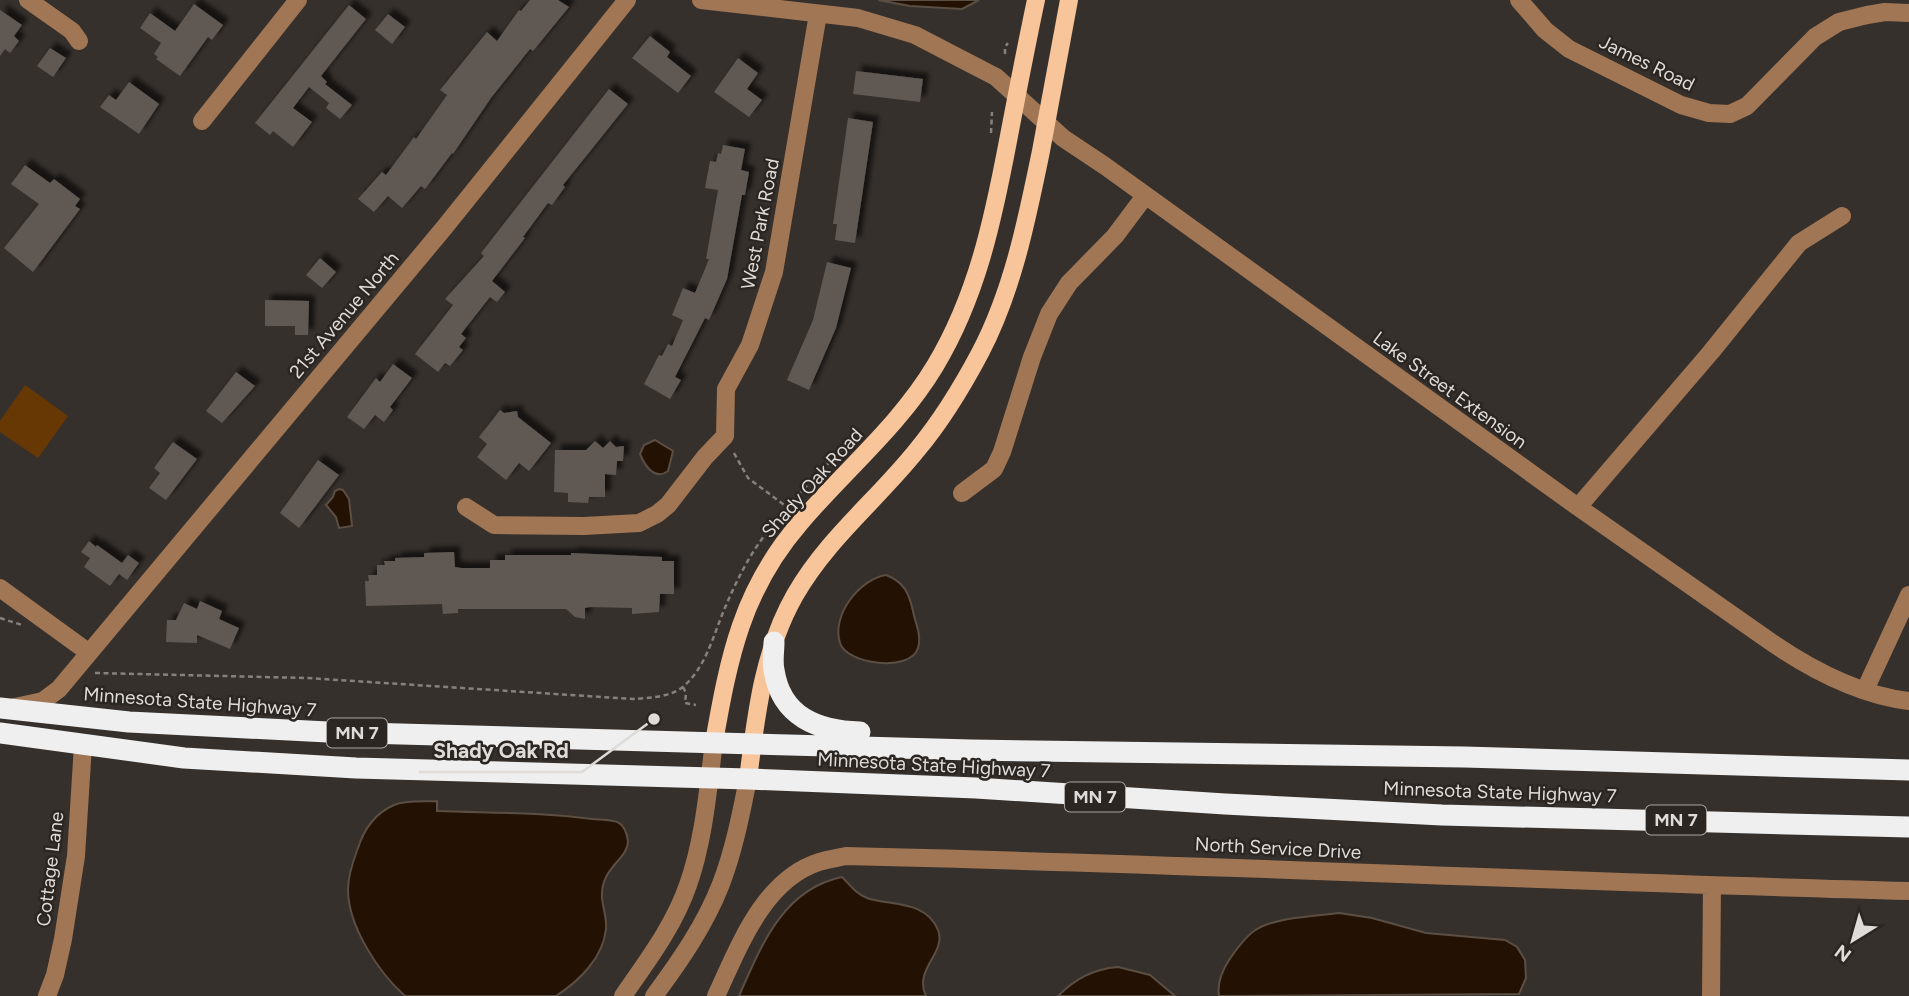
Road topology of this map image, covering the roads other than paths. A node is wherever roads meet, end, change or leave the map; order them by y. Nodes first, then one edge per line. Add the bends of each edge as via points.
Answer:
1 (28, 0) edge
2 (298, 0) edge
3 (627, 0) edge
4 (701, 0) edge
5 (1036, 0) edge
6 (1069, 0) edge
7 (1519, 0) edge
8 (1909, 13) edge
9 (818, 14) junction
10 (79, 41) dead end
11 (1017, 97) junction
12 (202, 121) dead end
13 (1046, 124) junction
14 (1145, 197) junction
15 (1842, 216) dead end
16 (962, 493) dead end
17 (1578, 507) junction
18 (466, 508) dead end
19 (0, 588) edge
20 (1909, 595) edge
21 (774, 642) junction
22 (88, 652) junction
23 (1865, 690) junction
24 (1909, 702) edge
25 (4, 708) edge
26 (0, 733) edge
27 (715, 742) junction
28 (752, 743) junction
29 (83, 745) junction
30 (1159, 753) junction
31 (1909, 770) edge
32 (709, 778) junction
33 (748, 779) junction
34 (1909, 827) edge
35 (1712, 886) junction
36 (1909, 891) edge
37 (47, 996) edge
38 (622, 996) edge
39 (654, 996) edge
40 (716, 996) edge
41 (1711, 996) edge

1 - 10 street
2 - 12 street
3 - 22 street, 21st Avenue North via 444,228
4 - 9 street, Lake Street Extension
5 - 11 main road, Shady Oak Road
6 - 13 main road
7 - 8 street, James Road via 1569,49 1681,105 1730,114 1747,106 1815,37 1839,22 1885,12
9 - 11 street, Lake Street Extension via 858,18 915,35 996,77
9 - 18 street, West Park Road via 774,272 750,345 726,389 725,436 668,505 639,523 494,525
11 - 13 street, Lake Street Extension
11 - 27 main road, Shady Oak Road via 992,226 963,311 935,365 900,416 800,523 767,569 735,640
13 - 14 street, Lake Street Extension
13 - 21 main road via 1020,249 982,349 917,451 815,565 794,596
14 - 16 street via 1058,300 1041,332 1002,452 994,468
14 - 17 street, Lake Street Extension
15 - 17 street via 1799,243
17 - 23 street, Lake Street Extension via 1802,663
19 - 22 street
20 - 23 street
21 - 28 main road
21 - 30 highway via 774,668 785,699 821,728
22 - 25 street, 21st Avenue North via 59,689 43,701
23 - 24 street, Lake Street Extension
25 - 27 highway, Minnesota State Highway 7 / MN 7 via 129,722 328,733
26 - 29 highway, Minnesota State Highway 7 / MN 7
27 - 28 highway, Minnesota State Highway 7 / MN 7
27 - 32 street, Shady Oak Road
28 - 30 highway, Minnesota State Highway 7 / MN 7
28 - 33 main road
29 - 32 highway, Minnesota State Highway 7 / MN 7 via 184,758 356,768
29 - 37 street, Cottage Lane via 76,856 63,939
30 - 31 highway, Minnesota State Highway 7 / MN 7
32 - 33 highway, Minnesota State Highway 7 / MN 7
32 - 38 street, Shady Oak Road via 688,885 664,935
33 - 34 highway, Minnesota State Highway 7 / MN 7 via 1442,815
33 - 39 street via 721,884 692,943
35 - 36 street, North Service Drive
35 - 40 street, North Service Drive via 846,856 800,871 768,898
35 - 41 street

